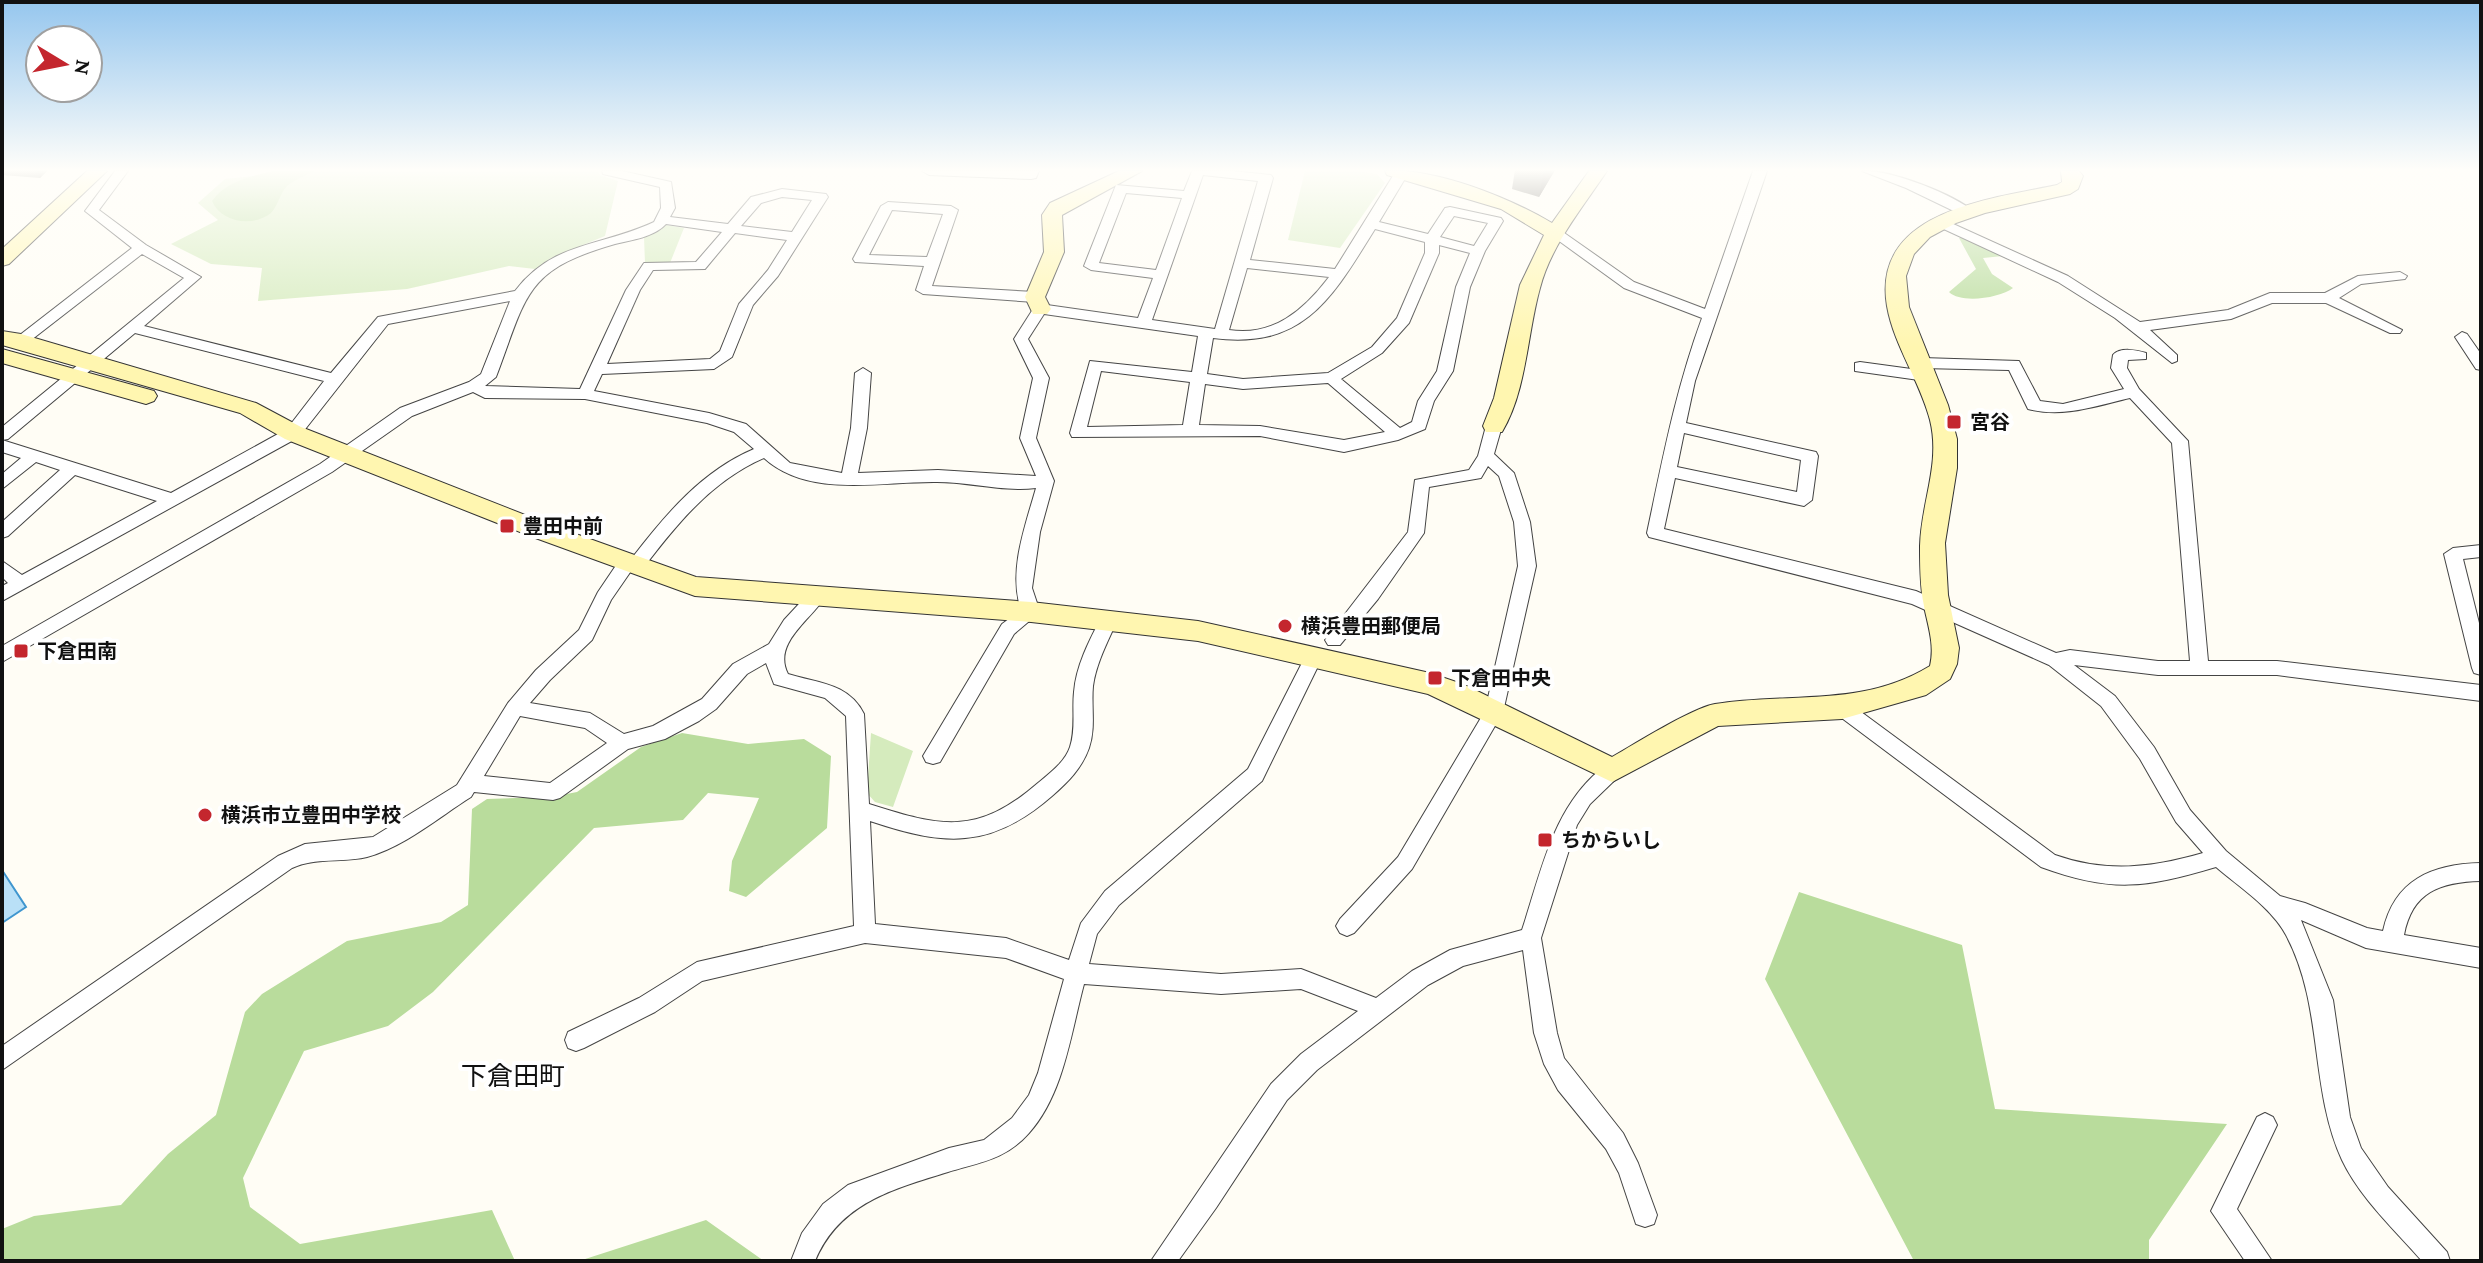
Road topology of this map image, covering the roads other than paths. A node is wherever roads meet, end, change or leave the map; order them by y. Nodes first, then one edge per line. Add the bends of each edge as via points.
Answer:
1 (34, 230) edge
2 (117, 230) edge
3 (647, 230) edge
4 (728, 230) edge
5 (737, 230) edge
6 (800, 230) edge
7 (875, 230) edge
8 (944, 230) edge
9 (1053, 230) edge
10 (1105, 230) edge
11 (1177, 230) edge
12 (1251, 230) edge
13 (1366, 230) edge
14 (1395, 230) edge
15 (1438, 230) edge
16 (1491, 230) edge
17 (1550, 230) edge
18 (1557, 230) edge
19 (1739, 230) edge
20 (1925, 230) edge
21 (1958, 230) edge
22 (1555, 233) junction
23 (796, 237) junction
24 (1432, 239) junction
25 (141, 248) junction
26 (1478, 251) junction
27 (2, 260) edge
28 (933, 262) junction
29 (1242, 263) junction
30 (1336, 273) junction
31 (1162, 275) junction
32 (2400, 276) dead end
33 (520, 295) junction
34 (2328, 298) junction
35 (1037, 303) junction
36 (1708, 315) junction
37 (1144, 323) junction
38 (2140, 327) junction
39 (133, 328) junction
40 (2395, 330) dead end
41 (1214, 334) junction
42 (2462, 337) dead end
43 (12, 339) edge
44 (2, 356) edge
45 (2141, 356) dead end
46 (2172, 358) dead end
47 (2481, 365) edge
48 (1860, 367) dead end
49 (83, 368) junction
50 (598, 369) junction
51 (1924, 369) junction
52 (863, 373) dead end
53 (1331, 378) junction
54 (334, 379) junction
55 (1197, 380) junction
56 (474, 386) junction
57 (2133, 392) junction
58 (585, 394) junction
59 (1494, 426) joint
60 (1676, 426) junction
61 (1190, 430) junction
62 (293, 433) junction
63 (2, 435) edge
64 (1398, 435) junction
65 (2, 446) edge
66 (768, 450) junction
67 (345, 453) junction
68 (1486, 456) junction
69 (32, 457) junction
70 (73, 467) junction
71 (1666, 470) junction
72 (849, 479) junction
73 (1046, 481) junction
74 (2, 483) edge
75 (175, 500) junction
76 (2, 532) edge
77 (2481, 551) edge
78 (631, 565) junction
79 (2, 567) edge
80 (20, 584) junction
81 (2, 594) edge
82 (816, 597) junction
83 (1937, 607) junction
84 (1031, 612) junction
85 (1107, 623) junction
86 (1334, 640) dead end
87 (773, 650) junction
88 (2, 655) edge
89 (1313, 658) junction
90 (2055, 660) junction
91 (2481, 668) edge
92 (2200, 669) junction
93 (2481, 693) edge
94 (515, 708) junction
95 (1842, 708) junction
96 (1494, 712) junction
97 (622, 743) junction
98 (933, 756) dead end
99 (1612, 770) junction
100 (471, 783) junction
101 (859, 809) junction
102 (2219, 857) junction
103 (2481, 872) edge
104 (2274, 904) junction
105 (1347, 926) dead end
106 (865, 933) junction
107 (1530, 938) junction
108 (2391, 943) junction
109 (2481, 958) edge
110 (1075, 973) junction
111 (1377, 1010) junction
112 (576, 1040) dead end
113 (2, 1059) edge
114 (2265, 1125) dead end
115 (1645, 1215) dead end
116 (803, 1261) edge
117 (1163, 1261) edge
118 (2260, 1261) edge
119 (2438, 1261) edge

1 - 27 street
2 - 25 street
3 - 33 street via 563,256
4 - 50 street via 700,266 649,266
5 - 23 street
6 - 23 street
7 - 28 street via 860,259
8 - 28 street
9 - 35 street via 1054,252
10 - 31 street via 1091,266
11 - 31 street
12 - 29 street
13 - 30 street
14 - 24 street
15 - 24 street
16 - 26 street
17 - 22 street
18 - 22 street
19 - 36 street
20 - 51 street via 1908,248 1896,285 1898,307
21 - 38 street via 2047,269
22 - 36 street via 1629,285
22 - 59 street via 1530,285
23 - 50 street via 746,304 727,354 714,364
24 - 26 street
24 - 53 street via 1432,253 1404,320 1377,350
25 - 39 street via 194,277
25 - 43 street
26 - 64 street via 1463,287 1445,371 1426,401 1419,425
28 - 35 street via 923,290
29 - 30 street
29 - 41 street
30 - 41 street via 1299,319 1242,337
31 - 37 street
32 - 34 street via 2358,280
33 - 54 street via 383,320
33 - 56 street via 488,377
34 - 38 street via 2270,298 2231,314
34 - 40 street
35 - 37 street
35 - 73 street via 1021,339 1041,379 1028,445
36 - 60 street
37 - 41 street
38 - 46 street
39 - 49 street
39 - 54 street
41 - 55 street
42 - 47 street
43 - 49 street
44 - 49 street
45 - 57 street via 2121,355 2119,368
48 - 51 street
49 - 62 street via 258,428
49 - 63 street
50 - 58 street
51 - 57 street via 2014,365 2034,405 2063,409
51 - 83 street via 1946,439 1933,517
52 - 72 street
53 - 55 street via 1243,384
53 - 64 street
54 - 62 street
55 - 61 street
55 - 61 street via 1095,365 1078,433
56 - 58 street via 485,393
56 - 67 street via 406,412
57 - 92 street via 2180,441
58 - 66 street via 709,418 740,428
59 - 68 street
60 - 71 street
60 - 71 street via 1810,456 1804,500
61 - 64 street via 1260,431 1344,446
62 - 67 street
62 - 75 street
65 - 69 street
66 - 72 street via 785,468
66 - 78 street via 719,475
67 - 78 street
67 - 88 street
68 - 86 street via 1475,474 1421,484 1416,533
68 - 96 street via 1506,473 1522,522 1527,566
69 - 70 street
69 - 74 street
70 - 75 street
70 - 76 street
71 - 83 street via 1655,533
72 - 73 street
73 - 84 street via 1023,588
75 - 80 street
77 - 91 street via 2453,554
78 - 82 street via 695,586
78 - 94 street via 604,597 586,635
79 - 80 street
80 - 81 street
82 - 84 street
82 - 87 street
83 - 90 street
83 - 95 street via 1946,649 1941,672 1917,687
84 - 85 street
84 - 98 street via 1008,629
85 - 89 street via 1198,631
85 - 101 street via 1084,681 1083,731 1075,758 1027,806 999,825 967,831 932,830
87 - 97 street via 740,669 692,716
87 - 101 street via 772,662 781,679 831,692 855,714
89 - 96 street via 1430,684
89 - 110 street via 1255,775 1112,898 1088,930
90 - 92 street
90 - 102 street via 2126,722 2183,816
92 - 93 street via 2277,668
94 - 97 street via 590,721
94 - 100 street
95 - 99 street via 1714,715
95 - 102 street via 2048,861 2079,874 2122,880
96 - 99 street
96 - 105 street via 1405,863
97 - 100 street via 553,792
99 - 107 street via 1583,798 1568,822
100 - 113 street via 456,798 379,844 305,853 285,862
101 - 106 street
102 - 104 street
103 - 108 street via 2463,871 2414,891 2399,909
104 - 108 street
104 - 119 street via 2294,928 2313,971 2338,1117 2352,1155
106 - 110 street via 1006,948
106 - 112 street via 697,972 647,1005
107 - 111 street via 1458,957
107 - 115 street via 1556,1066 1628,1162
108 - 109 street
110 - 111 street via 1221,984 1301,979
110 - 116 street via 1049,1073 1020,1126 990,1150 856,1193 832,1213
111 - 117 street via 1279,1092
114 - 118 street via 2223,1211

